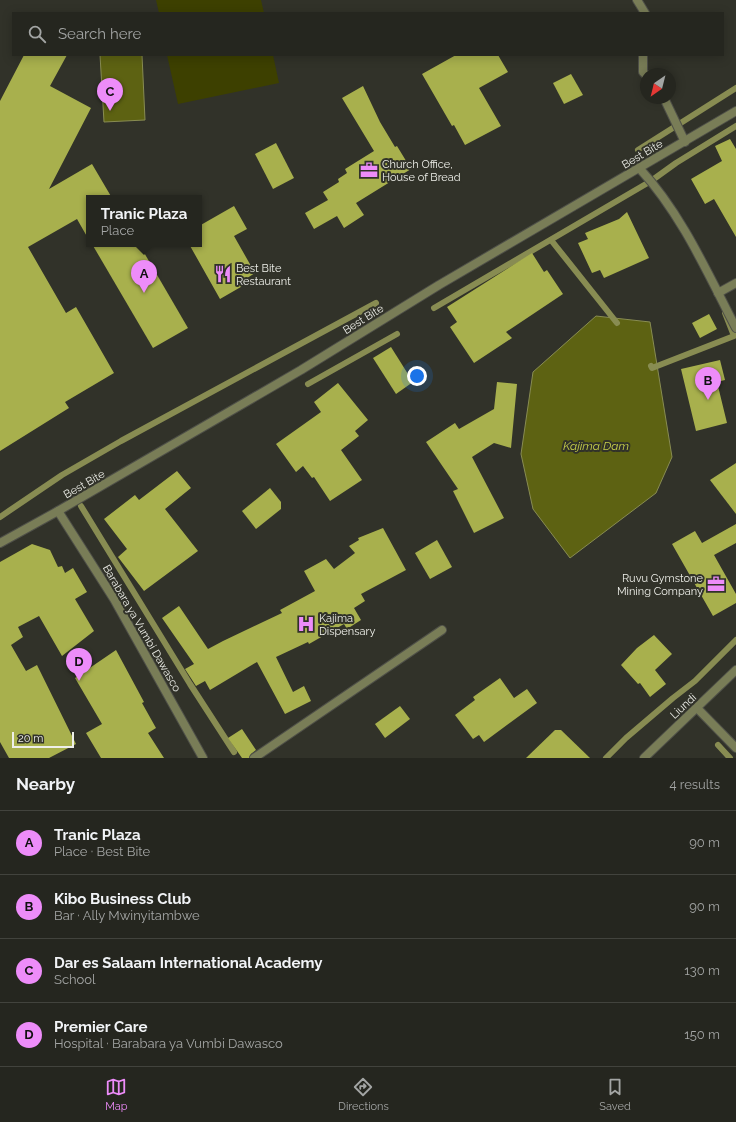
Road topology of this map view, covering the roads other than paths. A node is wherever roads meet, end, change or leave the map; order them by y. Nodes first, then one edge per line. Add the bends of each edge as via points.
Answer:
1 (638, 0) edge
2 (644, 12) edge
3 (643, 56) edge
4 (643, 68) edge
5 (667, 104) edge
6 (736, 112) edge
7 (685, 142) junction
8 (640, 168) junction
9 (736, 284) edge
10 (718, 294) junction
11 (736, 328) edge
12 (58, 512) junction
13 (0, 543) edge
14 (442, 630) dead end
15 (736, 670) edge
16 (697, 708) junction
17 (736, 748) edge
18 (203, 758) edge
19 (254, 758) edge
20 (644, 758) edge

1 - 2 street
3 - 4 street
5 - 7 street
6 - 7 street, Best Bite
7 - 8 street, Best Bite
8 - 10 street via 681,224
8 - 12 street, Best Bite
9 - 10 street
10 - 11 street
12 - 13 street, Best Bite
12 - 18 street, Barabara ya Vumbi Dawasco via 114,599
14 - 19 street
15 - 16 street, Liundi
16 - 17 street
16 - 20 street, Liundi

